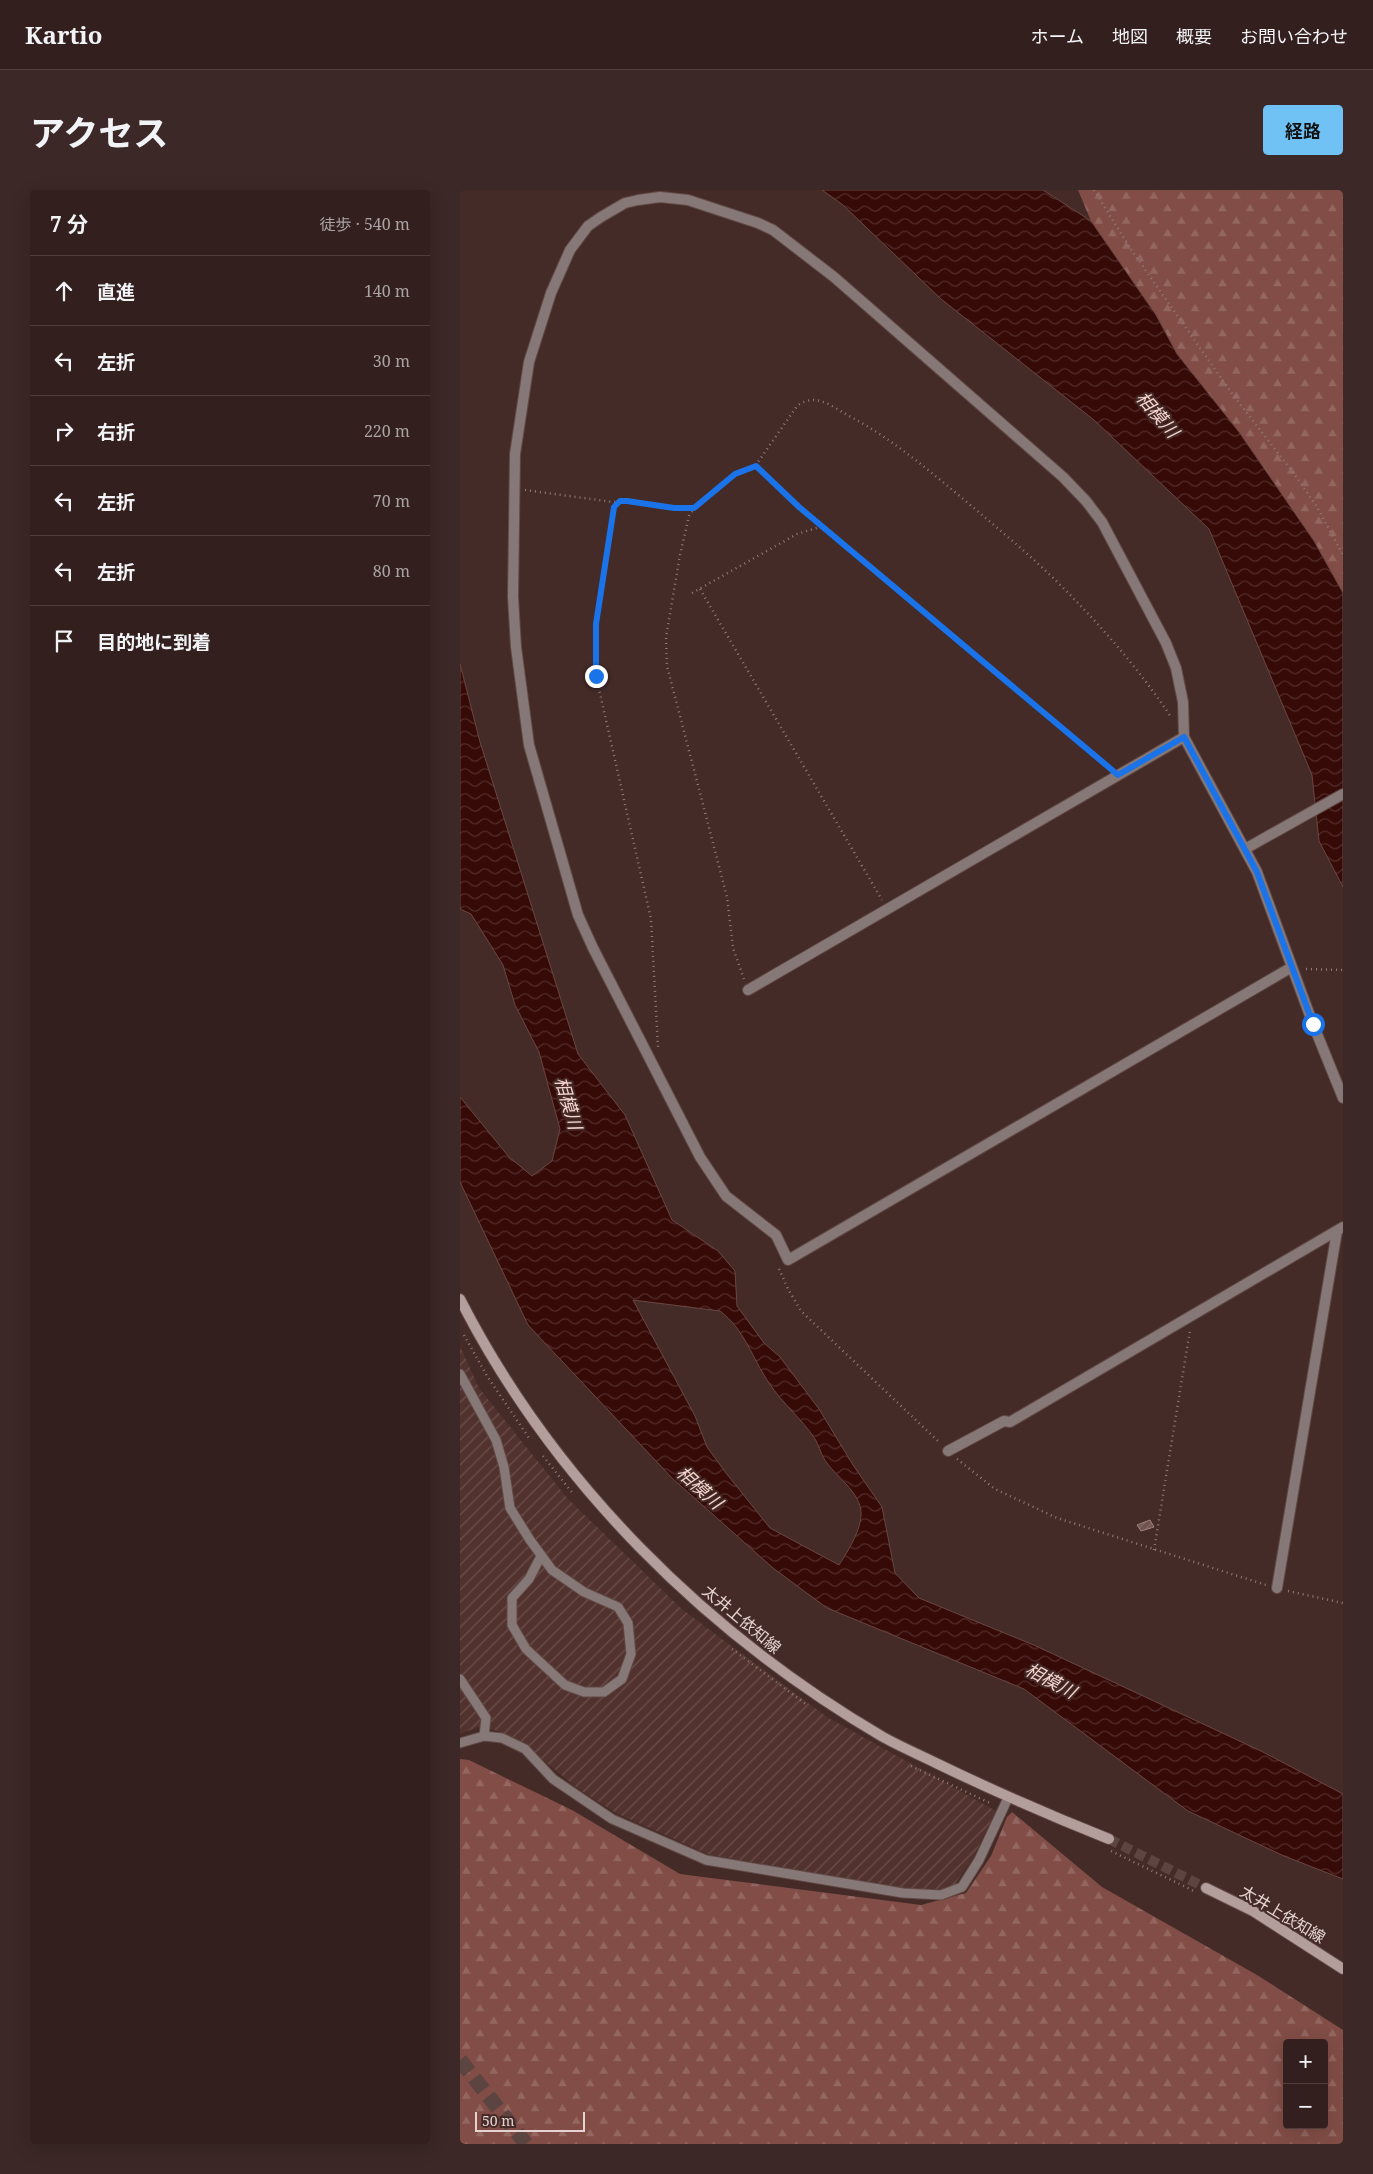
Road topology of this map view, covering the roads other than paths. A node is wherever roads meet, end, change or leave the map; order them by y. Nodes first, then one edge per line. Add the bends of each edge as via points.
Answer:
1 (1184, 737) junction
2 (1343, 794) edge
3 (1245, 849) junction
4 (1292, 967) junction
5 (748, 990) road end
6 (1343, 1098) edge
7 (1340, 1229) edge
8 (460, 1299) edge
9 (460, 1374) edge
10 (948, 1451) road end
11 (542, 1556) junction
12 (1277, 1588) road end
13 (460, 1679) edge
14 (484, 1736) junction
15 (460, 1743) edge
16 (1008, 1798) junction
17 (1107, 1843) tunnel mouth
18 (1203, 1891) tunnel mouth
19 (1343, 1969) edge

1 - 3 street
1 - 4 street via 1176,668 1102,522 1086,501 1041,457 834,277 773,230 688,200 660,197 619,206 600,217 578,238 551,293 529,362 515,454 516,647 529,745 578,915 626,1013 713,1177 726,1196 776,1235 788,1260
1 - 5 street
2 - 3 street
3 - 4 street
4 - 6 street
7 - 10 street via 1010,1422 1004,1421
7 - 12 street
8 - 16 main road, 太井上依知線 via 501,1375 536,1426 642,1550 699,1603 782,1671 885,1738
9 - 11 lane via 496,1440 510,1508
11 - 11 lane via 552,1570 584,1592 618,1607 628,1623 631,1654 622,1679 604,1692 584,1692 565,1685 526,1649 512,1625 512,1598 529,1579
13 - 14 lane via 486,1718
14 - 15 lane
14 - 16 lane via 502,1738 525,1749 553,1778 612,1819 706,1860 903,1893 941,1895 962,1887 979,1860
16 - 17 main road, 太井上依知線
18 - 19 main road, 太井上依知線 via 1253,1911

